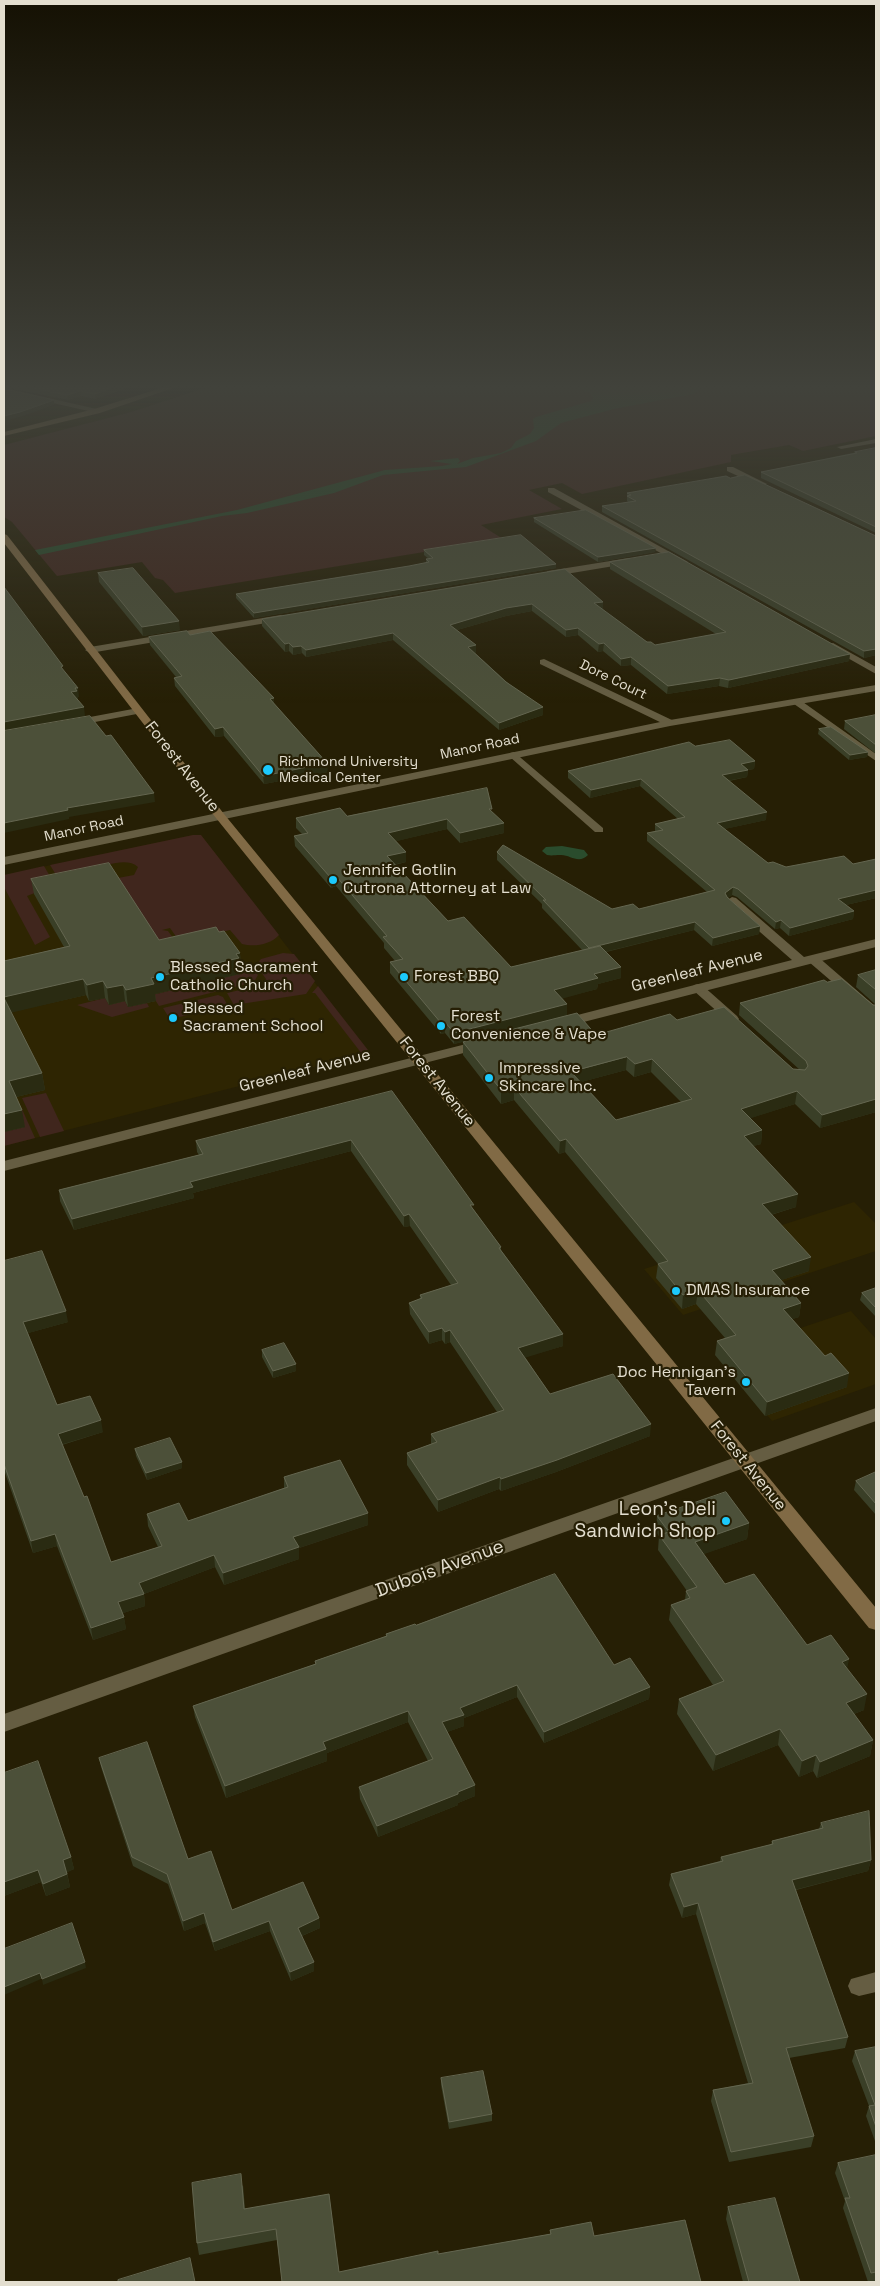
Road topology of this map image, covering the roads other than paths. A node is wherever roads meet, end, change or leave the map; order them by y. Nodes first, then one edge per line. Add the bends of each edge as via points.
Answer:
1 (552, 491) edge
2 (4, 537) edge
3 (670, 554) junction
4 (654, 557) edge
5 (636, 560) edge
6 (696, 569) edge
7 (533, 577) edge
8 (293, 616) edge
9 (825, 642) edge
10 (90, 650) junction
11 (544, 662) dead end
12 (876, 671) edge
13 (876, 688) edge
14 (796, 702) junction
15 (138, 711) junction
16 (670, 723) junction
17 (62, 725) edge
18 (514, 755) junction
19 (876, 758) edge
20 (220, 816) junction
21 (599, 830) dead end
22 (4, 861) edge
23 (732, 901) edge
24 (876, 943) edge
25 (807, 960) junction
26 (698, 988) junction
27 (876, 1013) edge
28 (546, 1028) edge
29 (745, 1030) edge
30 (498, 1040) edge
31 (419, 1060) junction
32 (4, 1166) edge
33 (876, 1414) edge
34 (744, 1461) junction
35 (876, 1622) edge
36 (4, 1723) edge

1 - 3 street
2 - 10 main road, Forest Avenue
3 - 4 street
3 - 6 street
5 - 7 street
8 - 10 street
9 - 12 street
10 - 15 main road, Forest Avenue
11 - 16 street, Dore Court
13 - 14 street, Manor Road
14 - 16 street, Manor Road
14 - 19 lane
15 - 17 street
15 - 20 main road, Forest Avenue
16 - 18 street, Manor Road
18 - 20 street, Manor Road
18 - 21 lane
20 - 22 street, Manor Road
20 - 31 main road, Forest Avenue
23 - 25 street
24 - 25 street, Greenleaf Avenue
25 - 26 street, Greenleaf Avenue
25 - 27 lane
26 - 28 street, Greenleaf Avenue
26 - 29 lane
30 - 31 street, Greenleaf Avenue
31 - 32 street, Greenleaf Avenue
31 - 34 main road, Forest Avenue
33 - 34 street, Dubois Avenue
34 - 35 main road, Forest Avenue
34 - 36 street, Dubois Avenue

